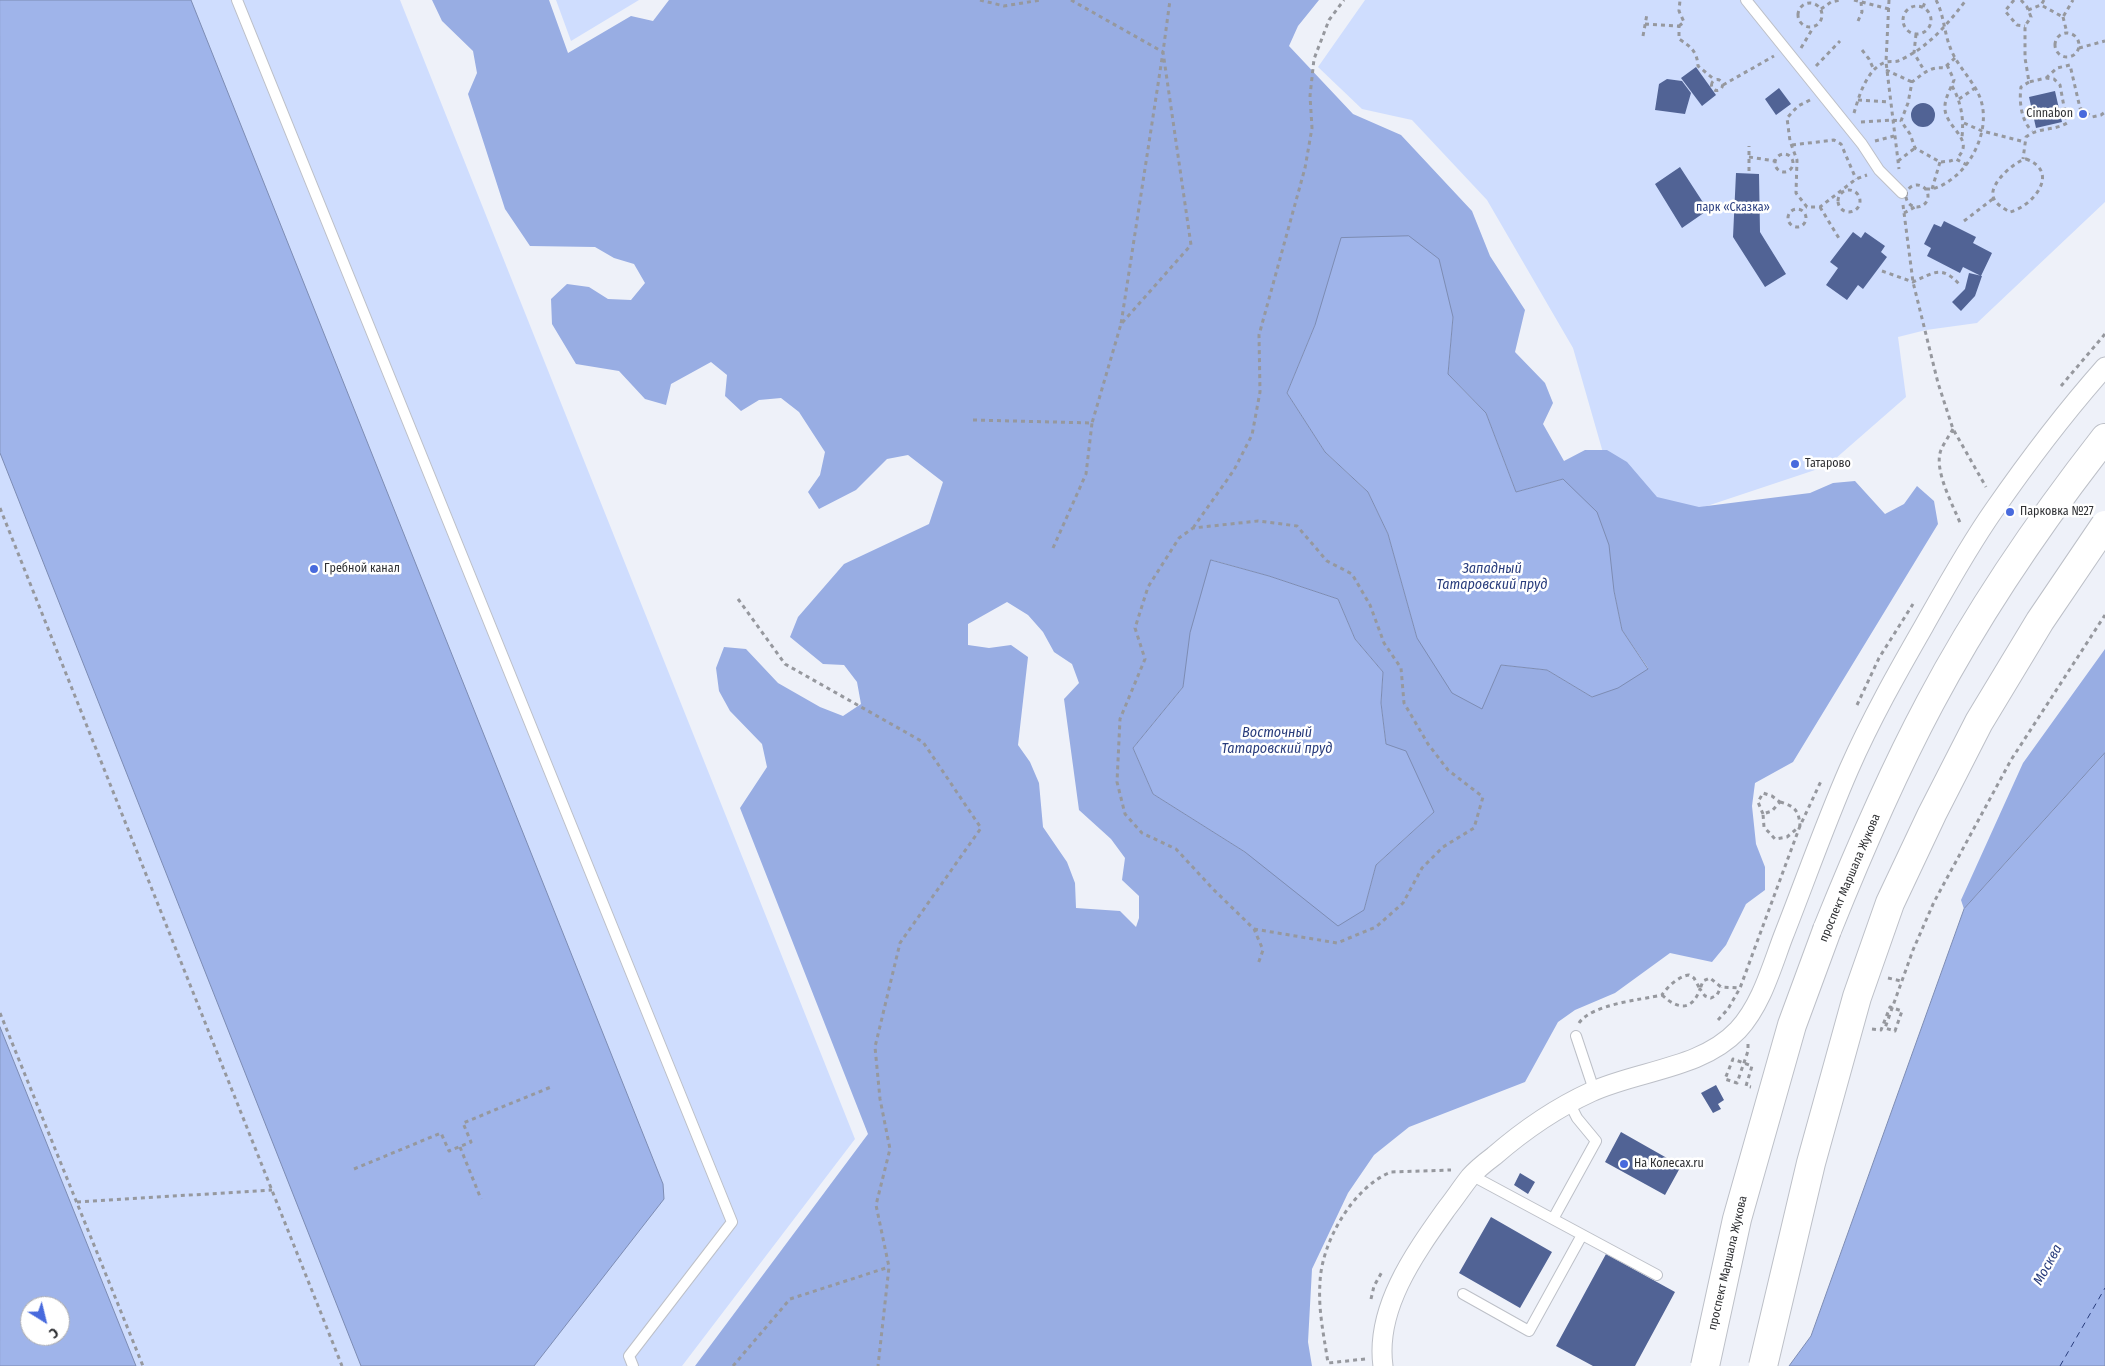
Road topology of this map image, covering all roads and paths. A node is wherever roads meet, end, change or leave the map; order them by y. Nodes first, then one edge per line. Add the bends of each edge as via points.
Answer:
1 (238, 0) edge
2 (980, 0) edge
3 (1041, 0) edge
4 (1071, 0) edge
5 (1170, 0) edge
6 (1344, 0) edge
7 (1680, 0) edge
8 (1746, 0) edge
9 (1840, 0) edge
10 (1854, 0) edge
11 (1889, 0) edge
12 (1926, 0) edge
13 (1936, 0) edge
14 (1966, 0) edge
15 (2014, 0) edge
16 (2021, 0) edge
17 (2044, 0) edge
18 (2073, 0) edge
19 (1861, 2) junction
20 (2041, 5) junction
21 (1923, 7) junction
22 (1821, 9) junction
23 (1889, 9) junction
24 (2028, 10) junction
25 (1647, 14) dead end
26 (2063, 18) junction
27 (1858, 21) dead end
28 (1645, 24) junction
29 (1678, 26) junction
30 (2024, 26) junction
31 (1814, 27) junction
32 (1944, 28) junction
33 (2067, 33) junction
34 (1916, 34) junction
35 (1643, 36) dead end
36 (1840, 41) dead end
37 (2105, 42) edge
38 (2079, 48) junction
39 (1786, 49) junction
40 (1862, 50) dead end
41 (1163, 52) junction
42 (1914, 53) junction
43 (2068, 57) junction
44 (1955, 58) junction
45 (1794, 59) junction
46 (1886, 62) junction
47 (1948, 65) junction
48 (2070, 65) junction
49 (1874, 70) junction
50 (1886, 70) junction
51 (1925, 72) junction
52 (1806, 75) junction
53 (2046, 78) junction
54 (1715, 80) junction
55 (1912, 82) junction
56 (2029, 82) junction
57 (1722, 85) junction
58 (1952, 86) junction
59 (1975, 88) junction
60 (1822, 95) junction
61 (1959, 99) junction
62 (1858, 100) junction
63 (1889, 102) junction
64 (2105, 112) edge
65 (1891, 120) junction
66 (1901, 121) junction
67 (1964, 123) junction
68 (1853, 128) junction
69 (1982, 131) junction
70 (2032, 131) junction
71 (1962, 138) junction
72 (2025, 142) junction
73 (1792, 145) junction
74 (1749, 146) dead end
75 (1915, 148) junction
76 (1749, 157) junction
77 (1956, 159) junction
78 (2023, 159) junction
79 (1775, 161) junction
80 (1897, 161) junction
81 (1940, 162) junction
82 (1795, 165) junction
83 (1967, 165) junction
84 (1880, 170) junction
85 (1749, 171) dead end
86 (1856, 179) junction
87 (1926, 189) dead end
88 (1932, 189) junction
89 (1841, 192) junction
90 (1902, 193) junction
91 (1994, 198) junction
92 (1807, 207) junction
93 (1820, 207) junction
94 (1915, 207) dead end
95 (1804, 211) junction
96 (1904, 212) junction
97 (1964, 221) dead end
98 (1840, 240) dead end
99 (1882, 271) dead end
100 (1913, 282) junction
101 (1960, 285) dead end
102 (1121, 324) junction
103 (2105, 367) edge
104 (973, 420) dead end
105 (1092, 423) junction
106 (1953, 428) junction
107 (2105, 438) edge
108 (1982, 495) dead end
109 (0, 508) edge
110 (1967, 518) dead end
111 (2105, 526) edge
112 (1193, 528) junction
113 (1053, 548) dead end
114 (738, 599) dead end
115 (1915, 600) dead end
116 (2105, 615) edge
117 (1854, 711) dead end
118 (1825, 773) dead end
119 (1780, 802) junction
120 (1763, 814) junction
121 (1800, 826) junction
122 (1254, 929) junction
123 (1258, 964) dead end
124 (1721, 987) junction
125 (1740, 988) junction
126 (1700, 989) junction
127 (1662, 995) junction
128 (0, 1013) edge
129 (1715, 1024) dead end
130 (1881, 1030) dead end
131 (1576, 1036) joint
132 (1748, 1051) dead end
133 (1746, 1086) dead end
134 (551, 1087) dead end
135 (1594, 1090) junction
136 (1569, 1102) junction
137 (460, 1147) junction
138 (354, 1169) dead end
139 (1471, 1175) junction
140 (1449, 1177) dead end
141 (272, 1190) junction
142 (481, 1199) dead end
143 (77, 1202) junction
144 (1553, 1219) junction
145 (1582, 1235) junction
146 (1386, 1266) dead end
147 (889, 1267) junction
148 (1657, 1275) dead end
149 (1463, 1294) dead end
150 (1370, 1303) dead end
151 (1362, 1352) dead end
152 (1362, 1359) junction
153 (1383, 1362) edge
154 (1328, 1364) edge
155 (144, 1366) edge
156 (342, 1366) edge
157 (633, 1366) edge
158 (733, 1366) edge
159 (878, 1366) edge
160 (1363, 1366) edge
161 (1704, 1366) edge
162 (1763, 1366) edge

1 - 157 lane via 732,1222 629,1356
2 - 3 path via 1004,6
4 - 41 path
5 - 41 path
6 - 112 path via 1329,20 1314,59 1310,96 1312,128 1305,168 1259,335 1260,392 1252,435 1234,470
7 - 29 path via 1679,11 1684,22
8 - 39 lane
9 - 22 path
10 - 19 path
11 - 23 path
12 - 21 path
13 - 32 path
14 - 32 path
15 - 30 path via 2005,11 2016,25
16 - 24 path
17 - 20 path
18 - 26 path
19 - 23 path
19 - 27 path via 1862,12
20 - 24 path
20 - 26 path
21 - 34 path via 1928,11 1930,23 1928,29
21 - 34 path via 1910,8 1903,18 1906,29
22 - 31 path via 1822,20
22 - 31 path via 1806,3 1798,11 1799,21 1808,28
23 - 46 path
24 - 30 path via 2031,17
25 - 28 path
26 - 33 path
28 - 29 path
28 - 35 path
29 - 54 path via 1679,40 1691,46 1697,55 1698,66
30 - 56 path
31 - 45 path
32 - 42 path
32 - 44 path
33 - 38 path via 2076,38
33 - 43 path via 2058,38 2055,48 2062,56
34 - 42 path
36 - 52 path
37 - 38 path
38 - 43 path
39 - 45 lane
39 - 57 path
40 - 49 path
41 - 102 path
41 - 102 path via 1191,244
42 - 46 path via 1898,61
42 - 51 path
43 - 48 path
44 - 47 path
44 - 59 path
45 - 52 lane
46 - 49 path
46 - 50 path
47 - 51 path
47 - 58 path via 1954,80
48 - 53 path via 2057,68
48 - 64 path via 2080,108 2092,117
49 - 62 path
50 - 55 path
50 - 63 path
51 - 55 path
52 - 60 lane
53 - 56 path
53 - 70 path via 2054,79 2060,85 2067,123 2059,128
54 - 57 path
54 - 57 path via 1712,88 1719,90
55 - 66 path
56 - 70 path via 2022,87 2020,96 2023,116
58 - 61 path
58 - 71 path via 1944,106 1946,118
59 - 61 path
59 - 69 path via 1982,102
60 - 68 lane
60 - 73 path via 1798,106 1787,118
61 - 67 path
62 - 63 path
62 - 68 path
63 - 65 path
65 - 66 path
65 - 68 path
65 - 80 path
66 - 75 path
67 - 69 path
67 - 71 path
68 - 84 lane
69 - 72 path
69 - 83 path
70 - 72 path
71 - 77 path via 1964,147
72 - 78 path
73 - 82 path via 1797,160
73 - 86 path via 1834,140 1841,144
74 - 76 path
75 - 80 path
75 - 81 path
76 - 79 path
76 - 85 path
77 - 81 path
77 - 83 path
78 - 91 path via 1999,180 1992,195
78 - 91 path via 2032,161 2044,175 2038,190 2018,210 2010,212
79 - 82 path via 1778,156 1789,155
79 - 82 path via 1780,171 1786,172
80 - 90 path
81 - 88 path
82 - 92 path via 1796,193
83 - 88 path via 1952,179
84 - 86 path
84 - 90 lane
86 - 89 path
87 - 88 path
89 - 89 path via 1838,202 1842,211 1857,210 1861,200 1856,192
89 - 93 path
90 - 96 path
91 - 97 path
92 - 93 path
92 - 95 path
93 - 98 path
94 - 96 path
95 - 95 path via 1790,211 1790,224 1800,227 1804,224
96 - 100 path
99 - 100 path
100 - 101 path via 1936,271 1949,274
100 - 106 path
102 - 105 path
103 - 135 street via 1994,510 1881,700 1848,771 1772,967 1748,1019 1721,1046 1699,1057
104 - 105 path
105 - 113 path via 1086,474
106 - 108 path via 1986,487
106 - 110 path via 1940,451 1942,478 1962,526
107 - 161 main road, проспект Маршала Жукова, bridge via 2065,489 1995,591 1930,703 1855,860 1792,1025 1737,1219
109 - 141 path
111 - 162 main road, bridge via 2040,621 1979,722 1890,903 1857,997 1813,1154
112 - 122 path via 1179,538 1148,586 1134,628 1145,659 1120,719 1117,782 1124,814 1142,834 1176,849
112 - 122 path via 1258,521 1297,526 1327,561 1352,574 1370,604 1384,643 1402,668 1404,703 1448,770 1482,797 1474,828 1444,847 1422,868 1403,903 1376,927 1337,943
114 - 147 path via 785,664 923,742 981,828 900,943 875,1047 880,1099 890,1149 876,1205
115 - 117 path via 1879,658
116 - 130 path via 2011,760 1934,902 1913,950 1894,1003 1892,1011 1888,1020 1886,1028 1895,1031 1902,1011 1896,1009 1890,1007
118 - 121 path
119 - 120 path via 1772,811
119 - 120 path via 1764,793 1758,802
119 - 121 path via 1792,805 1799,814
120 - 121 path via 1764,827 1775,838 1787,837
121 - 125 path
122 - 123 path via 1264,950
124 - 125 path
124 - 126 path via 1710,978
124 - 126 path via 1712,998 1705,996
125 - 129 path
126 - 127 path via 1696,999 1686,1006 1677,1005
126 - 127 path via 1694,978 1684,975 1667,987
127 - 131 path via 1596,1010 1576,1027
128 - 143 path
131 - 135 lane
132 - 133 path via 1746,1059 1743,1067 1737,1083 1725,1079 1732,1059 1739,1061 1746,1064 1752,1066
134 - 137 path via 463,1123 471,1142
135 - 136 street
136 - 139 street via 1514,1139
136 - 144 lane via 1596,1142
137 - 138 path via 449,1151 441,1133
137 - 142 path
139 - 144 lane
139 - 153 street via 1401,1280 1384,1331
140 - 154 path via 1455,1170 1391,1172 1369,1185 1345,1213 1326,1254 1320,1281 1320,1311
141 - 143 path
141 - 156 path
143 - 155 path
144 - 145 lane
145 - 148 lane
145 - 149 lane via 1529,1331
146 - 150 path via 1374,1286
147 - 158 path via 790,1300
147 - 159 path
151 - 152 path
152 - 153 path
152 - 154 path
152 - 160 path

